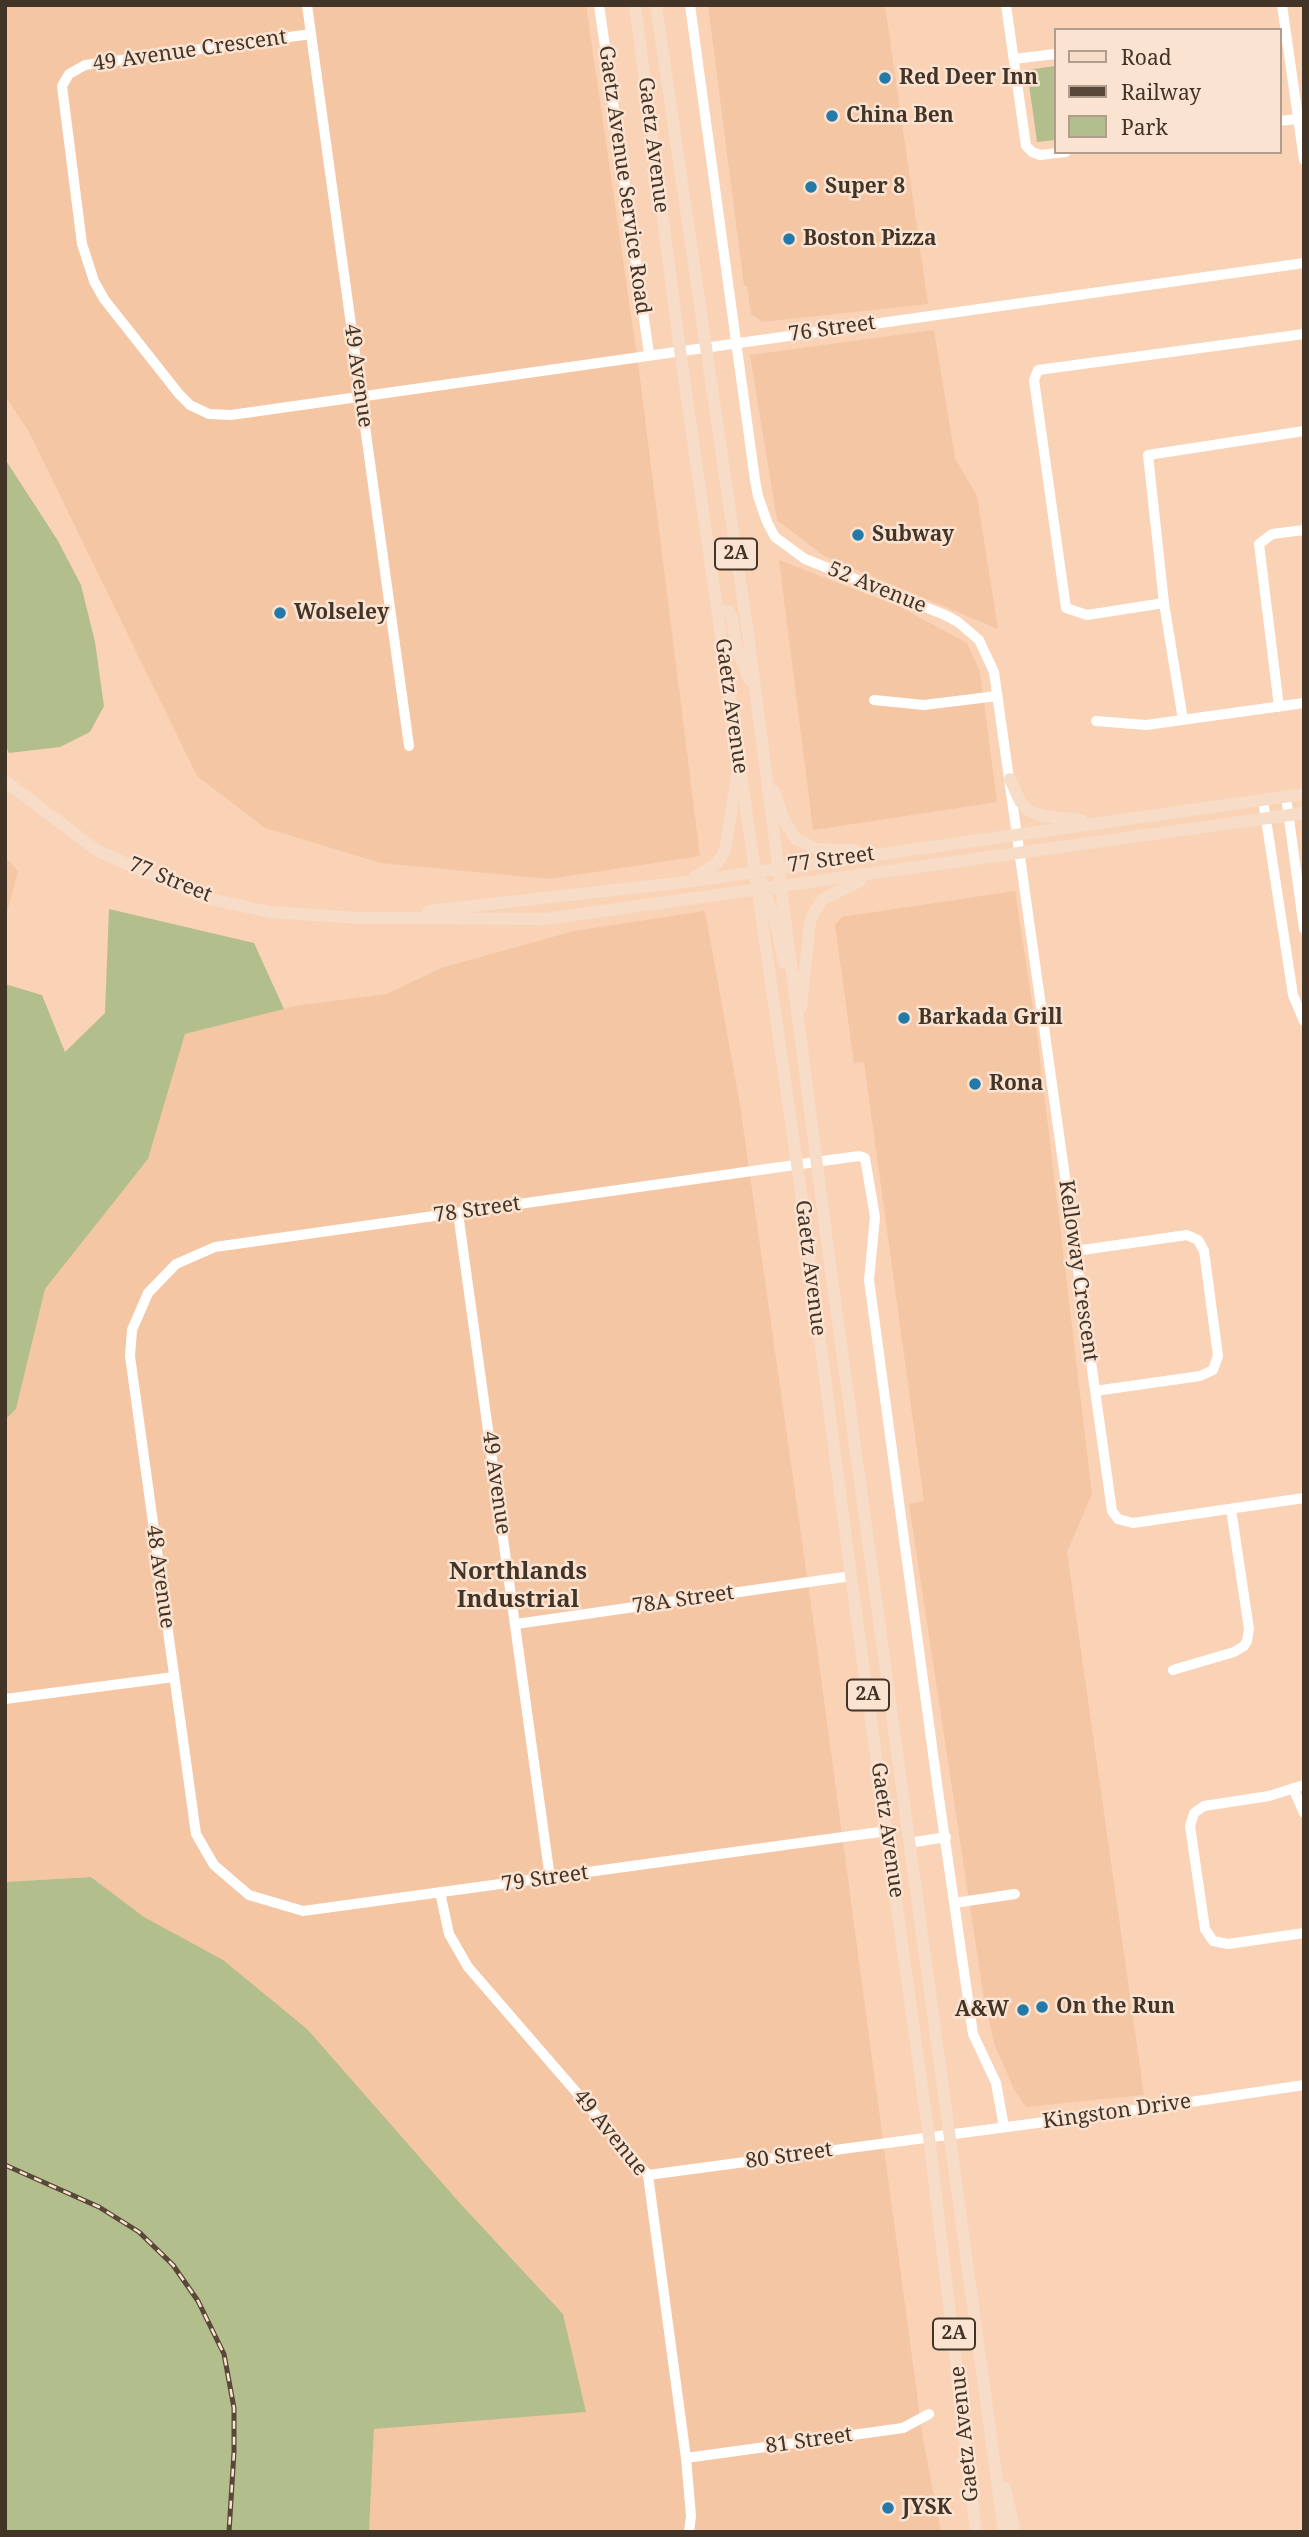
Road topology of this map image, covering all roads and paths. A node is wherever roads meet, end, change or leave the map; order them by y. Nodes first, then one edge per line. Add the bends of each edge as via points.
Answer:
1 (307, 5) edge
2 (599, 5) edge
3 (635, 5) edge
4 (656, 5) edge
5 (690, 5) edge
6 (1006, 5) edge
7 (1282, 5) edge
8 (311, 34) junction
9 (1054, 54) edge
10 (1014, 59) junction
11 (1298, 119) junction
12 (1281, 121) edge
13 (1054, 153) edge
14 (1304, 160) edge
15 (1304, 263) edge
16 (1304, 334) edge
17 (738, 342) junction
18 (704, 346) junction
19 (680, 350) junction
20 (649, 354) junction
21 (361, 396) junction
22 (1304, 431) edge
23 (1304, 530) edge
24 (1164, 603) junction
25 (717, 611) junction
26 (756, 694) junction
27 (997, 696) junction
28 (874, 701) dead end
29 (1304, 703) edge
30 (1279, 707) junction
31 (1182, 720) junction
32 (1096, 721) dead end
33 (410, 746) dead end
34 (739, 758) junction
35 (765, 761) junction
36 (1010, 779) junction
37 (5, 781) edge
38 (1304, 794) edge
39 (1263, 800) junction
40 (1304, 802) edge
41 (1287, 806) junction
42 (1304, 813) edge
43 (1267, 819) junction
44 (1096, 822) junction
45 (1016, 834) junction
46 (897, 850) junction
47 (1019, 854) junction
48 (779, 867) junction
49 (754, 871) junction
50 (883, 873) junction
51 (685, 882) junction
52 (782, 887) junction
53 (761, 889) junction
54 (358, 918) junction
55 (1304, 929) edge
56 (1304, 1021) edge
57 (799, 1032) junction
58 (816, 1162) junction
59 (797, 1164) junction
60 (458, 1213) junction
61 (1075, 1251) junction
62 (151, 1289) joint
63 (1095, 1391) junction
64 (1304, 1498) edge
65 (1231, 1509) junction
66 (851, 1576) junction
67 (516, 1624) junction
68 (1173, 1670) dead end
69 (174, 1677) junction
70 (5, 1699) edge
71 (1300, 1785) edge
72 (1304, 1813) edge
73 (887, 1831) junction
74 (946, 1837) junction
75 (909, 1843) junction
76 (214, 1865) joint
77 (550, 1878) junction
78 (440, 1892) junction
79 (1015, 1894) dead end
80 (954, 1903) junction
81 (1304, 1933) edge
82 (1304, 2085) edge
83 (1004, 2127) junction
84 (948, 2134) junction
85 (929, 2137) junction
86 (649, 2175) junction
87 (929, 2414) dead end
88 (990, 2435) junction
89 (686, 2458) junction
90 (689, 2532) edge
91 (976, 2532) edge
92 (1004, 2532) edge
93 (1014, 2532) edge

1 - 8 street, 49 Avenue
2 - 20 street, Gaetz Avenue Service Road
3 - 19 main road, Gaetz Avenue / 2A
4 - 18 main road, Gaetz Avenue / 2A
5 - 17 street
6 - 10 street
7 - 11 street
8 - 21 street, 49 Avenue
8 - 21 street, 49 Avenue Crescent via 85,65 69,74 62,86 62,102 85,256 99,290 190,405 209,414 231,415
9 - 10 street
10 - 13 street via 1026,146 1040,155
11 - 12 street
11 - 14 street
15 - 17 street, 76 Street
16 - 24 street via 1038,370 1034,380 1066,608 1087,615
17 - 18 street, 76 Street
17 - 27 street, 52 Avenue via 758,496 775,537 805,559 958,622 985,649
18 - 19 street, 76 Street
18 - 26 main road, Gaetz Avenue / 2A
19 - 20 street, 76 Street
19 - 25 main road, Gaetz Avenue / 2A
20 - 21 street, 76 Street
21 - 33 street, 49 Avenue
22 - 24 street via 1148,456
23 - 30 street via 1272,534 1259,544
24 - 31 street
25 - 26 main road via 728,611 732,617 737,650
25 - 34 main road, Gaetz Avenue / 2A
26 - 35 main road, Gaetz Avenue / 2A
27 - 28 street via 924,705
27 - 36 street, 52 Avenue
29 - 30 street
30 - 31 street
31 - 32 street via 1146,725
34 - 49 main road, Gaetz Avenue / 2A
34 - 51 main road via 725,851 717,863
35 - 46 main road via 784,820 796,839 816,849
35 - 48 main road, Gaetz Avenue / 2A
36 - 44 main road via 1020,801 1035,813
36 - 45 street, 52 Avenue
37 - 54 main road, 77 Street via 98,850 205,898 270,912
38 - 41 main road, 77 Street
39 - 41 main road, 77 Street
39 - 43 street
39 - 44 main road, 77 Street
40 - 41 main road
41 - 42 main road, 77 Street
41 - 43 main road
41 - 55 street
43 - 47 main road, 77 Street
43 - 56 street via 1293,995
44 - 45 main road, 77 Street
45 - 46 main road, 77 Street
45 - 47 street, Kelloway Crescent
46 - 48 main road, 77 Street
47 - 50 main road, 77 Street
47 - 61 street, Kelloway Crescent
48 - 49 main road, 77 Street
48 - 52 main road, Gaetz Avenue / 2A
49 - 51 main road, 77 Street
49 - 53 main road, Gaetz Avenue / 2A
50 - 52 main road, 77 Street
50 - 57 main road via 832,893 817,907 810,922
51 - 54 main road, 77 Street
52 - 53 main road, 77 Street
52 - 57 main road, Gaetz Avenue / 2A
53 - 54 main road, 77 Street via 545,919
53 - 57 main road via 774,917
53 - 59 main road, Gaetz Avenue / 2A
57 - 58 main road, Gaetz Avenue / 2A
58 - 59 street, 78 Street
58 - 74 street via 863,1156 867,1163 875,1217 869,1280
58 - 75 main road, Gaetz Avenue / 2A
59 - 60 street, 78 Street
59 - 66 main road, Gaetz Avenue / 2A
60 - 62 street, 78 Street via 215,1247 176,1264
60 - 67 street, 49 Avenue
61 - 63 street, Kelloway Crescent
61 - 63 street via 1187,1235 1198,1240 1204,1251 1218,1356 1213,1370 1200,1376
62 - 69 street, 48 Avenue via 132,1330 130,1356
63 - 65 street, Kelloway Crescent via 1109,1502 1118,1519 1132,1524
64 - 65 street, Kelloway Crescent
65 - 68 street via 1247,1641 1234,1652
66 - 67 street, 78A Street
66 - 73 main road, Gaetz Avenue / 2A
67 - 77 street, 49 Avenue
69 - 70 street
69 - 76 street, 48 Avenue via 196,1834
71 - 72 street
71 - 81 street via 1269,1796 1204,1806 1194,1813 1191,1826 1205,1929 1213,1941 1228,1944
73 - 77 street, 79 Street
73 - 85 main road, Gaetz Avenue / 2A
74 - 75 street
74 - 80 street
75 - 84 main road, Gaetz Avenue / 2A
76 - 78 street, 79 Street via 249,1895 303,1911
77 - 78 street, 79 Street
78 - 86 street, 49 Avenue via 449,1934 468,1967
79 - 80 street
80 - 83 street via 975,2040 996,2083
82 - 83 street, Kingston Drive
83 - 84 street, Kingston Drive
84 - 85 street, Kingston Drive
84 - 88 main road, Gaetz Avenue / 2A
85 - 86 street, 80 Street
85 - 91 main road, Gaetz Avenue / 2A
86 - 89 street, 49 Avenue
87 - 89 street, 81 Street via 903,2428
88 - 92 main road, Gaetz Avenue / 2A
88 - 93 main road
89 - 90 street, 49 Avenue

